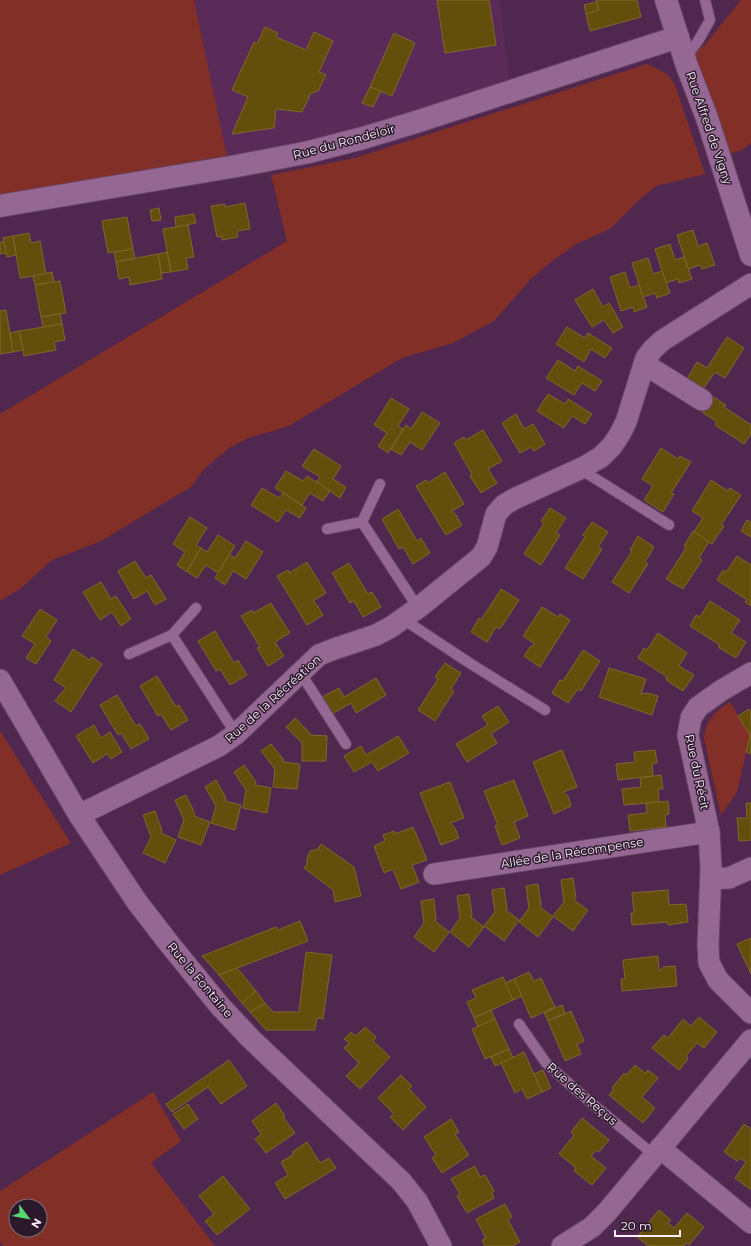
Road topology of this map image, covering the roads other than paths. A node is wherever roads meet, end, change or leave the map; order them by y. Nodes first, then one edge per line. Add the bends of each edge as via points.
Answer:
1 (666, 0) edge
2 (705, 0) edge
3 (678, 37) junction
4 (685, 58) junction
5 (0, 206) edge
6 (751, 255) edge
7 (751, 284) edge
8 (644, 364) junction
9 (702, 400) dead end
10 (580, 469) junction
11 (380, 484) dead end
12 (362, 522) junction
13 (669, 525) dead end
14 (327, 529) dead end
15 (196, 608) dead end
16 (411, 613) junction
17 (172, 635) junction
18 (129, 654) dead end
19 (300, 672) junction
20 (751, 673) edge
21 (0, 680) edge
22 (545, 710) dead end
23 (236, 734) junction
24 (346, 744) dead end
25 (79, 814) junction
26 (709, 832) junction
27 (751, 868) edge
28 (434, 874) dead end
29 (711, 878) junction
30 (751, 1013) edge
31 (519, 1024) dead end
32 (751, 1040) edge
33 (657, 1152) junction
34 (751, 1223) edge
35 (441, 1246) edge
36 (562, 1246) edge

1 - 3 street, Rue Alfred de Vigny
2 - 4 lane via 710,20
3 - 4 street, Rue Alfred de Vigny
3 - 5 street, Rue du Rondeloir via 416,122 309,152
4 - 6 street, Rue Alfred de Vigny
7 - 8 street, Rue de la Récréation via 663,340 646,358
8 - 9 street
8 - 10 street, Rue de la Récréation via 620,434 601,457
10 - 13 lane
10 - 16 street, Rue de la Récréation via 504,505 496,514 487,547 481,556
11 - 12 lane
12 - 14 lane
12 - 16 lane
15 - 17 lane
16 - 19 street, Rue de la Récréation via 376,635 319,655
16 - 22 lane via 471,664
17 - 18 lane
17 - 23 lane
19 - 23 street, Rue de la Récréation
19 - 24 lane
20 - 26 street, Rue du Récit via 698,708 689,724 688,735
21 - 25 street, Rue la Fontaine
23 - 25 street, Rue de la Récréation via 219,746
25 - 35 street, Rue la Fontaine via 137,902 220,1006 250,1038 401,1181 417,1201
26 - 28 street, Allée de la Récompense
26 - 29 street, Rue du Récit
27 - 29 street via 729,878
29 - 30 street, Rue du Récit via 709,963 718,980
31 - 33 lane, Rue des Reçus via 546,1063 576,1090
32 - 33 street
33 - 34 street
33 - 36 street via 596,1224

